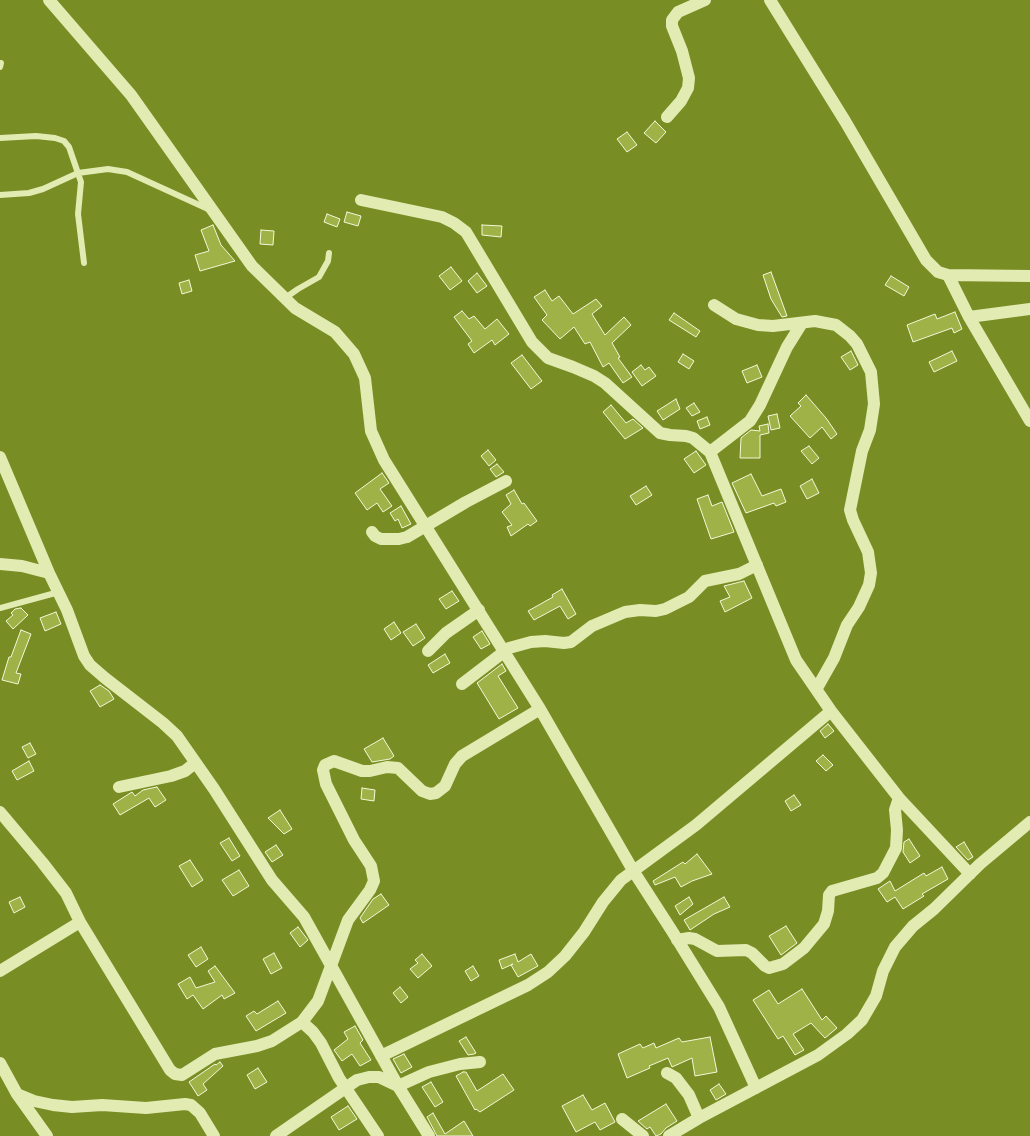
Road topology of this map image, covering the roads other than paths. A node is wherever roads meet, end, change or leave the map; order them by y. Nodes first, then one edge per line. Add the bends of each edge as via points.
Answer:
1 (49, 0) edge
2 (705, 0) edge
3 (770, 0) edge
4 (666, 117) dead end
5 (0, 138) edge
6 (78, 173) junction
7 (0, 195) edge
8 (361, 200) dead end
9 (214, 212) junction
10 (330, 252) dead end
11 (84, 263) dead end
12 (948, 275) junction
13 (1030, 276) edge
14 (285, 298) junction
15 (714, 306) dead end
16 (1030, 309) edge
17 (969, 317) junction
18 (802, 323) junction
19 (1030, 421) edge
20 (710, 452) junction
21 (0, 457) edge
22 (506, 481) dead end
23 (426, 526) junction
24 (372, 532) dead end
25 (0, 564) edge
26 (757, 565) junction
27 (49, 574) junction
28 (58, 592) junction
29 (0, 608) edge
30 (478, 610) junction
31 (428, 651) dead end
32 (504, 651) junction
33 (462, 684) dead end
34 (817, 688) junction
35 (540, 709) junction
36 (832, 711) junction
37 (195, 763) junction
38 (119, 786) dead end
39 (899, 798) junction
40 (0, 812) edge
41 (1030, 822) edge
42 (634, 872) junction
43 (970, 874) junction
44 (80, 922) junction
45 (677, 940) junction
46 (332, 965) junction
47 (0, 971) edge
48 (302, 1022) junction
49 (382, 1056) junction
50 (480, 1062) dead end
51 (0, 1063) edge
52 (668, 1073) dead end
53 (398, 1086) junction
54 (345, 1088) junction
55 (756, 1088) junction
56 (17, 1094) junction
57 (699, 1118) junction
58 (622, 1119) dead end
59 (47, 1136) edge
60 (214, 1136) edge
61 (276, 1136) edge
62 (378, 1136) edge
63 (429, 1136) edge
64 (643, 1136) edge
65 (669, 1136) edge

1 - 9 street via 131,95
2 - 4 street via 678,12 672,20 689,78 681,102
3 - 12 street via 926,260 938,272
5 - 6 lane via 36,136 64,141 73,155
6 - 7 lane via 30,193
6 - 9 lane via 108,169 126,172
6 - 11 lane via 81,182 78,214
8 - 20 street via 454,222 466,232 532,342 548,358 605,383 660,433 686,436
9 - 14 street via 252,266
10 - 14 lane via 319,277
12 - 13 street
12 - 17 street
14 - 23 street via 303,314 335,332 354,354 365,378 371,431 384,460
15 - 18 street via 749,323 773,326
16 - 17 street
17 - 19 street
18 - 20 street via 750,421
18 - 34 street via 815,321 836,325 850,336 862,351 874,388 870,430 862,451 850,510 868,552 870,585
20 - 26 street
21 - 27 street
22 - 23 street
23 - 24 street via 399,539 381,539
23 - 30 street
25 - 27 street
26 - 32 street via 739,574 705,581 690,597 665,609 625,612 592,626 571,642 531,642
26 - 34 street via 796,660
27 - 28 street
28 - 29 lane
28 - 37 street via 90,665 177,736
30 - 31 street via 446,633
30 - 32 street
32 - 33 street
32 - 35 street
34 - 36 street
35 - 42 street
35 - 46 street via 462,756 445,786 436,793 422,791 398,768 362,771 334,761 325,765 326,784 374,874 370,890 348,920
36 - 39 street
36 - 42 street via 696,825
37 - 38 street via 171,776
37 - 46 street via 272,880 304,917
39 - 43 street
39 - 45 street via 895,810 896,848 883,873 878,878 832,891 824,924 804,948 783,964 769,968 746,950 717,951 695,939
40 - 44 street via 66,893
41 - 43 street
42 - 45 street
42 - 49 street via 611,891 565,956 548,972 528,985
43 - 55 street via 895,947 883,971 876,996 862,1020 818,1055
44 - 47 street
44 - 48 street via 175,1074 188,1073 215,1054 247,1049 272,1040
45 - 55 street via 719,1007
46 - 48 street via 318,1001
46 - 49 street
48 - 54 street via 313,1032
49 - 53 street
50 - 53 street via 429,1072
51 - 56 street
52 - 57 street via 689,1095
53 - 54 street via 379,1077 369,1077
53 - 63 street
54 - 61 street
54 - 62 street
55 - 57 street
56 - 59 street
56 - 60 street via 53,1106 146,1108 191,1105 200,1112
57 - 65 street
58 - 64 street

